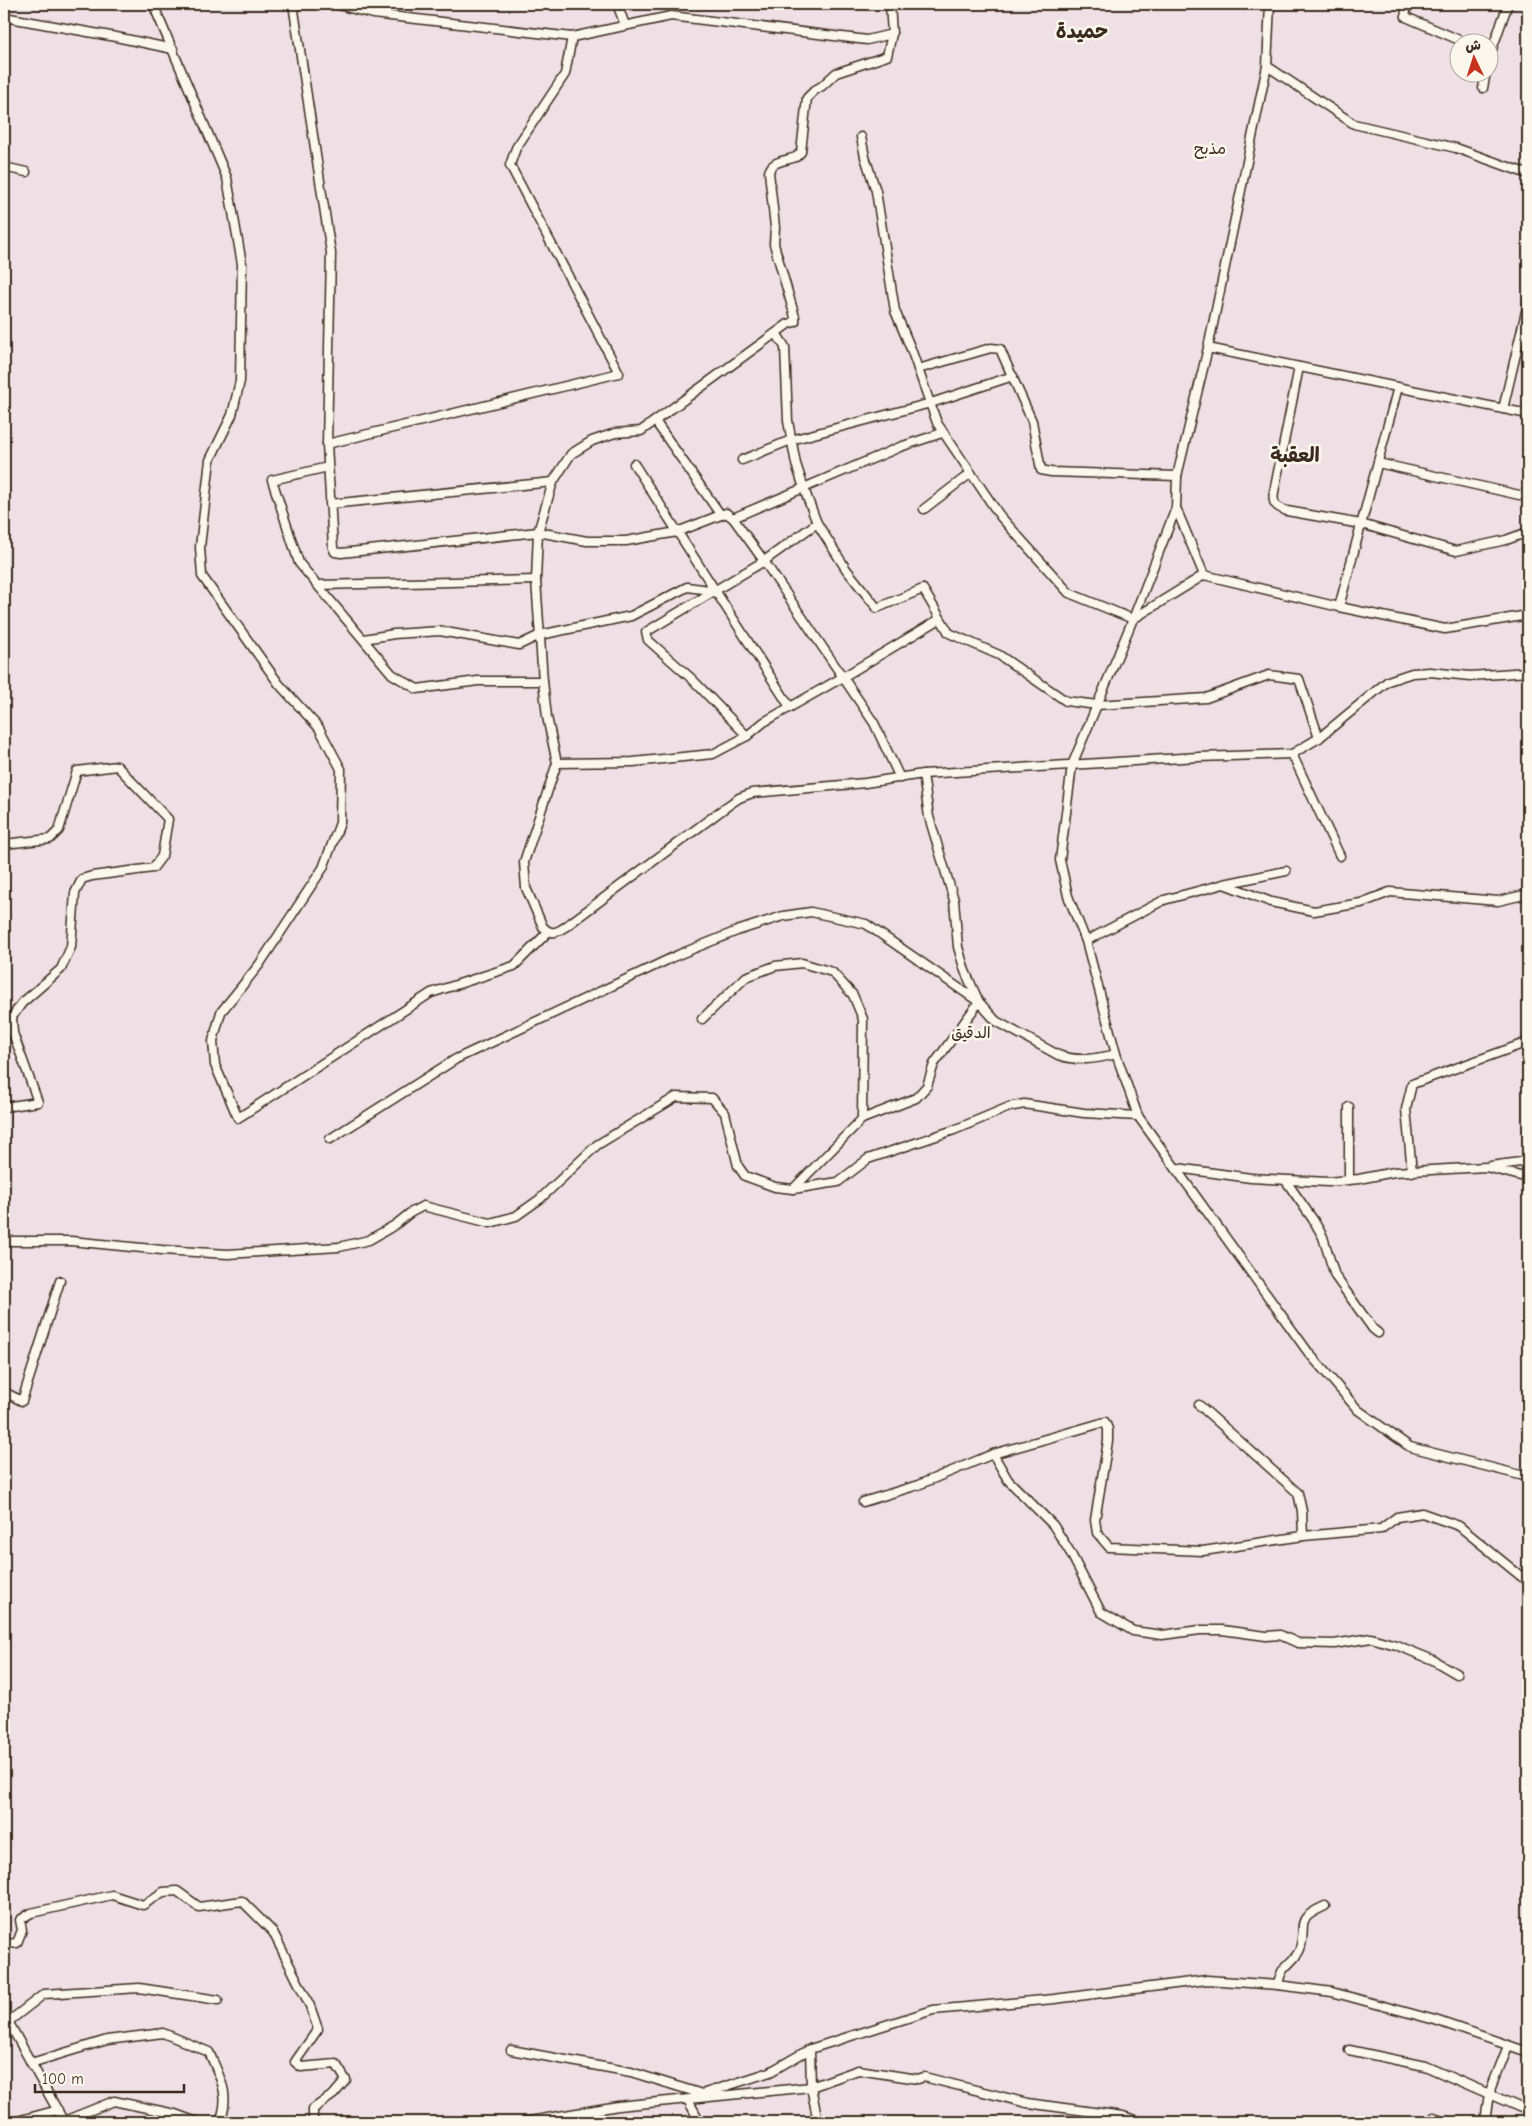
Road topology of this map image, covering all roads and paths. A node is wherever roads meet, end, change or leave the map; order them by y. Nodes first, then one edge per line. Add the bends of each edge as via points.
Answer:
1 (153, 4) edge
2 (293, 4) edge
3 (334, 4) edge
4 (617, 4) edge
5 (890, 4) edge
6 (1270, 4) edge
7 (1405, 4) edge
8 (1508, 4) edge
9 (4, 17) edge
10 (625, 25) junction
11 (1497, 32) edge
12 (892, 34) junction
13 (1450, 36) edge
14 (572, 37) junction
15 (174, 49) junction
16 (1267, 66) junction
17 (1484, 82) edge
18 (1483, 88) dead end
19 (861, 137) dead end
20 (4, 166) edge
21 (26, 172) dead end
22 (1528, 174) edge
23 (1528, 303) edge
24 (776, 334) junction
25 (1208, 348) junction
26 (1299, 367) junction
27 (918, 369) junction
28 (1013, 376) junction
29 (1398, 388) junction
30 (931, 403) junction
31 (1503, 409) junction
32 (1528, 414) edge
33 (655, 421) junction
34 (942, 433) junction
35 (791, 440) junction
36 (327, 444) junction
37 (742, 460) dead end
38 (634, 464) dead end
39 (1378, 464) junction
40 (328, 467) junction
41 (971, 473) junction
42 (1177, 476) junction
43 (553, 482) junction
44 (804, 489) junction
45 (1528, 497) edge
46 (330, 504) junction
47 (1176, 508) junction
48 (924, 509) dead end
49 (720, 514) junction
50 (733, 518) junction
51 (817, 522) junction
52 (1361, 524) junction
53 (538, 532) junction
54 (677, 532) junction
55 (1528, 532) edge
56 (764, 561) junction
57 (1204, 575) junction
58 (536, 580) junction
59 (318, 585) junction
60 (717, 591) junction
61 (1339, 607) junction
62 (1528, 615) edge
63 (940, 619) junction
64 (1133, 619) junction
65 (540, 635) junction
66 (364, 639) junction
67 (1528, 672) edge
68 (843, 677) junction
69 (543, 681) junction
70 (1097, 704) junction
71 (790, 706) junction
72 (748, 736) junction
73 (1319, 738) junction
74 (1292, 754) junction
75 (557, 763) junction
76 (1072, 765) junction
77 (923, 774) junction
78 (900, 778) junction
79 (4, 844) edge
80 (1340, 856) dead end
81 (1286, 871) dead end
82 (1224, 884) junction
83 (1528, 894) edge
84 (548, 932) junction
85 (1086, 942) junction
86 (979, 1002) junction
87 (702, 1019) dead end
88 (1528, 1042) edge
89 (1116, 1054) junction
90 (4, 1107) edge
91 (1349, 1107) dead end
92 (1138, 1116) junction
93 (862, 1119) junction
94 (330, 1139) dead end
95 (1528, 1161) edge
96 (1486, 1167) junction
97 (1177, 1168) junction
98 (1412, 1172) junction
99 (1528, 1178) edge
100 (1349, 1179) junction
101 (1286, 1181) junction
102 (793, 1189) junction
103 (4, 1241) edge
104 (60, 1282) dead end
105 (1378, 1333) dead end
106 (4, 1392) edge
107 (1199, 1405) dead end
108 (993, 1454) junction
109 (1528, 1477) edge
110 (863, 1502) dead end
111 (1303, 1536) junction
112 (1528, 1582) edge
113 (1457, 1674) dead end
114 (1325, 1906) dead end
115 (4, 1944) edge
116 (1278, 1985) junction
117 (218, 2000) dead end
118 (4, 2014) edge
119 (8, 2022) junction
120 (1508, 2046) junction
121 (810, 2049) junction
122 (511, 2050) dead end
123 (1349, 2050) dead end
124 (1528, 2052) edge
125 (31, 2063) junction
126 (811, 2087) junction
127 (1489, 2094) junction
128 (688, 2100) junction
129 (58, 2110) junction
130 (1528, 2111) edge
131 (1434, 2117) dead end
132 (13, 2122) edge
133 (64, 2122) edge
134 (197, 2122) edge
135 (220, 2122) edge
136 (313, 2122) edge
137 (524, 2122) edge
138 (700, 2122) edge
139 (818, 2122) edge
140 (1142, 2122) edge
141 (1442, 2122) edge
142 (1485, 2122) edge

1 - 15 street
2 - 36 street via 331,253
3 - 14 street via 373,14
4 - 10 street
5 - 12 street
6 - 16 street
7 - 13 street via 1406,17
8 - 11 street
9 - 15 street
10 - 12 street via 671,16 867,40
10 - 14 street
12 - 24 street via 887,56 836,73 814,90 807,98 800,152 796,157 771,166 774,244 796,317 795,322
14 - 36 street via 565,74 516,148 510,165 619,373
15 - 84 street via 227,178 242,264 240,381 232,415 210,460 200,547 202,576 279,684 319,728 341,769 340,823 323,868 259,965 221,1012 213,1041 215,1065 238,1118 431,993 514,966
16 - 22 street via 1354,124 1456,148
16 - 25 street
17 - 18 street
19 - 27 street via 876,191 895,312
20 - 21 street
23 - 31 street
24 - 33 street
24 - 35 street via 785,347
25 - 26 street
25 - 42 street
26 - 29 street
26 - 52 street via 1273,500 1276,506 1287,512
27 - 28 street via 991,348 1000,349
27 - 30 street
28 - 30 street
28 - 42 street via 1032,421 1041,470
29 - 31 street
29 - 39 street
30 - 34 street
30 - 35 street
31 - 32 street
33 - 43 street via 641,431 615,433 579,448 571,454
33 - 49 street
34 - 41 street
34 - 44 street via 900,447
35 - 37 street
35 - 44 street
36 - 40 street
38 - 54 street
39 - 45 street
39 - 52 street
40 - 46 street
40 - 59 street via 272,480 299,563
41 - 48 street
41 - 64 street via 1000,516 1069,594
42 - 47 street
43 - 46 street
43 - 53 street
44 - 50 street
44 - 51 street
46 - 53 street via 332,548 341,553
47 - 57 street
47 - 64 street
49 - 50 street via 726,513
49 - 54 street
50 - 56 street
51 - 56 street
51 - 63 street via 846,569 877,608 923,589
52 - 55 street via 1456,551 1489,545
52 - 61 street
53 - 54 street via 588,541 626,541
53 - 58 street
54 - 60 street
56 - 60 street
56 - 68 street
57 - 61 street
57 - 64 street
58 - 59 street
58 - 65 street
59 - 66 street
60 - 65 street via 687,587 631,616
60 - 71 street
60 - 72 street via 646,632 648,640
61 - 62 street via 1445,629
63 - 68 street
63 - 70 street via 949,633 999,655 1066,701
64 - 70 street
65 - 66 street via 519,645 440,630
65 - 69 street
66 - 69 street via 392,674 417,688 478,681
67 - 73 street via 1470,676 1430,672 1388,681
68 - 71 street
68 - 78 street via 874,723
69 - 75 street
70 - 73 street via 1206,698 1269,674 1299,679
70 - 76 street
71 - 72 street
72 - 75 street via 713,754 633,762
73 - 74 street
74 - 76 street
74 - 80 street
75 - 84 street via 524,862 526,888
76 - 77 street
76 - 85 street via 1060,860 1068,896
77 - 78 street
77 - 86 street via 929,817 954,900 958,947
78 - 84 street via 752,793 739,798 556,933
79 - 90 street via 50,839 59,830 77,771 117,766 168,819 162,856 153,868 82,880 75,893 72,947 61,969 22,1003 12,1017 13,1033 38,1102
81 - 82 street
82 - 83 street via 1271,902 1314,911 1360,903 1390,892 1498,901
82 - 85 street via 1164,900
85 - 89 street
86 - 89 street via 996,1021 1058,1056 1092,1060
86 - 93 street via 934,1064 928,1086 916,1098
86 - 94 street via 866,924 811,912 783,916 680,954 456,1060
87 - 93 street via 746,977 775,966 802,963 832,972 853,995 863,1019
88 - 98 street via 1412,1084 1406,1109
89 - 92 street
91 - 100 street
92 - 97 street
92 - 102 street via 1084,1113 1024,1104 1009,1107 954,1130 868,1159 838,1182
93 - 102 street
95 - 96 street
96 - 98 street
96 - 99 street
97 - 101 street
97 - 109 street via 1308,1352 1358,1410 1410,1447
98 - 100 street
100 - 101 street
101 - 105 street via 1324,1237 1335,1276
102 - 103 street via 775,1187 745,1176 738,1166 725,1113 712,1098 676,1098 597,1145 540,1199 516,1216 490,1223 424,1206 362,1242 339,1247 228,1254 71,1241
104 - 106 street via 22,1401
107 - 111 street via 1298,1493
108 - 110 street via 918,1485
108 - 111 street via 1104,1422 1108,1441 1095,1520 1097,1533 1108,1547 1203,1551
108 - 113 street via 1008,1480 1053,1525 1101,1612 1133,1631 1162,1635 1222,1630 1280,1635 1298,1643 1334,1644 1371,1638 1433,1660
111 - 112 street via 1381,1529 1397,1517 1422,1513 1459,1526
114 - 116 street via 1311,1912 1302,1923 1300,1948 1281,1972
115 - 136 street via 17,1943 22,1930 20,1920 31,1913 112,1895 143,1904 163,1892 177,1891 199,1907 242,1901 273,1932 318,2029 295,2062 301,2067 336,2064 346,2080 334,2094 313,2109
116 - 120 street via 1332,1992 1435,2020
116 - 121 street via 1207,1980 1054,2000 932,2010
117 - 119 street via 139,1988 44,1994
118 - 119 street
119 - 125 street
120 - 124 street
120 - 127 street
121 - 122 street via 770,2072 702,2094 631,2072
121 - 126 street
123 - 127 street via 1425,2066
125 - 129 street
125 - 135 street via 107,2040 163,2033 209,2052 224,2087 226,2108
126 - 128 street
126 - 139 street
126 - 140 street via 858,2070 924,2078 1026,2103 1123,2116
127 - 130 street
127 - 142 street
128 - 137 street via 618,2106
128 - 138 street
129 - 132 street
129 - 133 street
131 - 141 street
133 - 134 street via 114,2101

